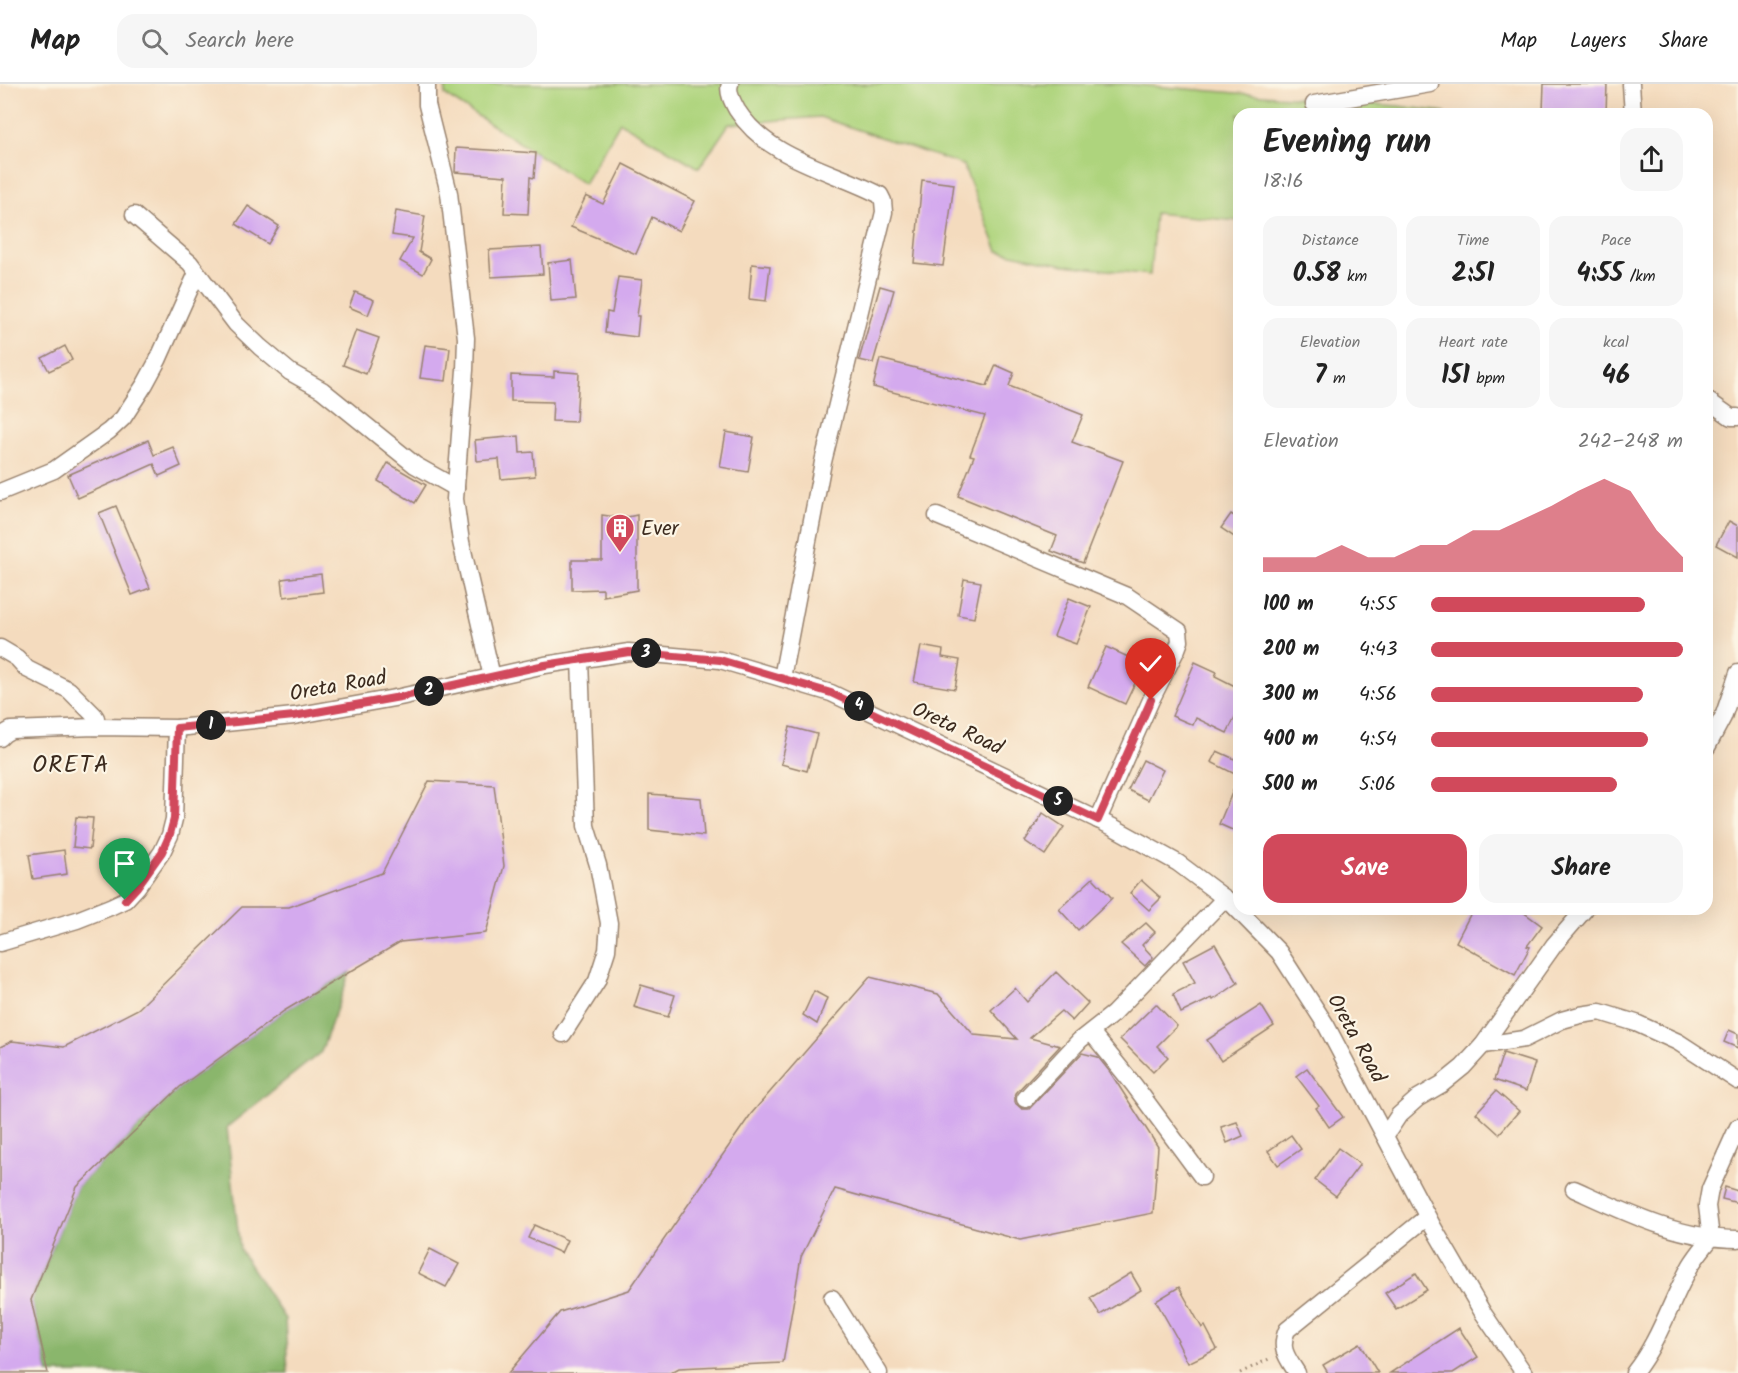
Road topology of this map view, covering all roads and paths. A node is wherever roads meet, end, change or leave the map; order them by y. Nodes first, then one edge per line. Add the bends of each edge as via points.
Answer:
1 (427, 84) edge
2 (730, 84) edge
3 (1430, 84) edge
4 (1631, 84) edge
5 (1314, 104) dead end
6 (1633, 108) edge
7 (134, 215) dead end
8 (197, 273) junction
9 (1713, 406) edge
10 (1738, 417) edge
11 (456, 488) junction
12 (0, 492) edge
13 (937, 516) dead end
14 (0, 648) edge
15 (580, 659) junction
16 (1738, 673) edge
17 (492, 677) junction
18 (782, 678) junction
19 (1738, 703) edge
20 (1723, 717) junction
21 (95, 727) junction
22 (177, 728) junction
23 (1713, 736) edge
24 (0, 738) edge
25 (1098, 820) junction
26 (1225, 898) junction
27 (1233, 906) edge
28 (1242, 915) edge
29 (1580, 915) edge
30 (0, 943) edge
31 (1091, 1032) junction
32 (563, 1034) dead end
33 (1483, 1045) junction
34 (1738, 1081) edge
35 (1025, 1099) dead end
36 (1738, 1127) edge
37 (1385, 1136) junction
38 (1202, 1177) dead end
39 (1574, 1188) dead end
40 (1427, 1217) junction
41 (1711, 1238) junction
42 (1738, 1239) edge
43 (832, 1298) dead end
44 (1284, 1352) junction
45 (879, 1373) edge
46 (1240, 1373) edge
47 (1297, 1373) edge
48 (1524, 1373) edge
49 (1634, 1373) edge

1 - 11 street via 427,105 449,193 466,338
2 - 18 street via 734,104 746,124 772,146 880,195 884,212 823,462
3 - 5 street
4 - 6 street
7 - 8 street
8 - 11 street via 236,324 290,372 321,390 414,465
8 - 12 street via 158,360 123,417 54,470
9 - 10 street
11 - 17 street via 461,542
13 - 25 street via 1127,596 1179,631 1177,649
14 - 21 street via 27,669 69,690 94,715
15 - 17 street, Oreta Road
15 - 18 street, Oreta Road via 629,652 720,660
15 - 32 street via 586,826 609,923 607,950 597,981
16 - 20 street
17 - 22 street, Oreta Road via 294,716
18 - 25 street, Oreta Road via 831,693
19 - 20 street
20 - 23 street
21 - 22 street, Oreta Road
21 - 24 street, Oreta Road via 11,730
22 - 30 street via 174,819 162,852 137,887 125,900 110,907
25 - 26 street, Oreta Road via 1178,863
26 - 27 street, Oreta Road
26 - 31 street
28 - 37 street, Oreta Road via 1279,952 1326,1025
29 - 33 street
31 - 35 street
31 - 38 street
33 - 34 street via 1524,1039 1562,1020 1600,1012 1678,1042
33 - 37 street via 1443,1084 1399,1115
36 - 41 street via 1710,1189 1707,1206
37 - 40 street, Oreta Road
39 - 41 street via 1667,1229
40 - 44 street via 1287,1330
40 - 48 street, Oreta Road via 1483,1313
41 - 42 street
41 - 49 street via 1692,1264 1644,1361
43 - 45 street
44 - 46 path
44 - 47 street

